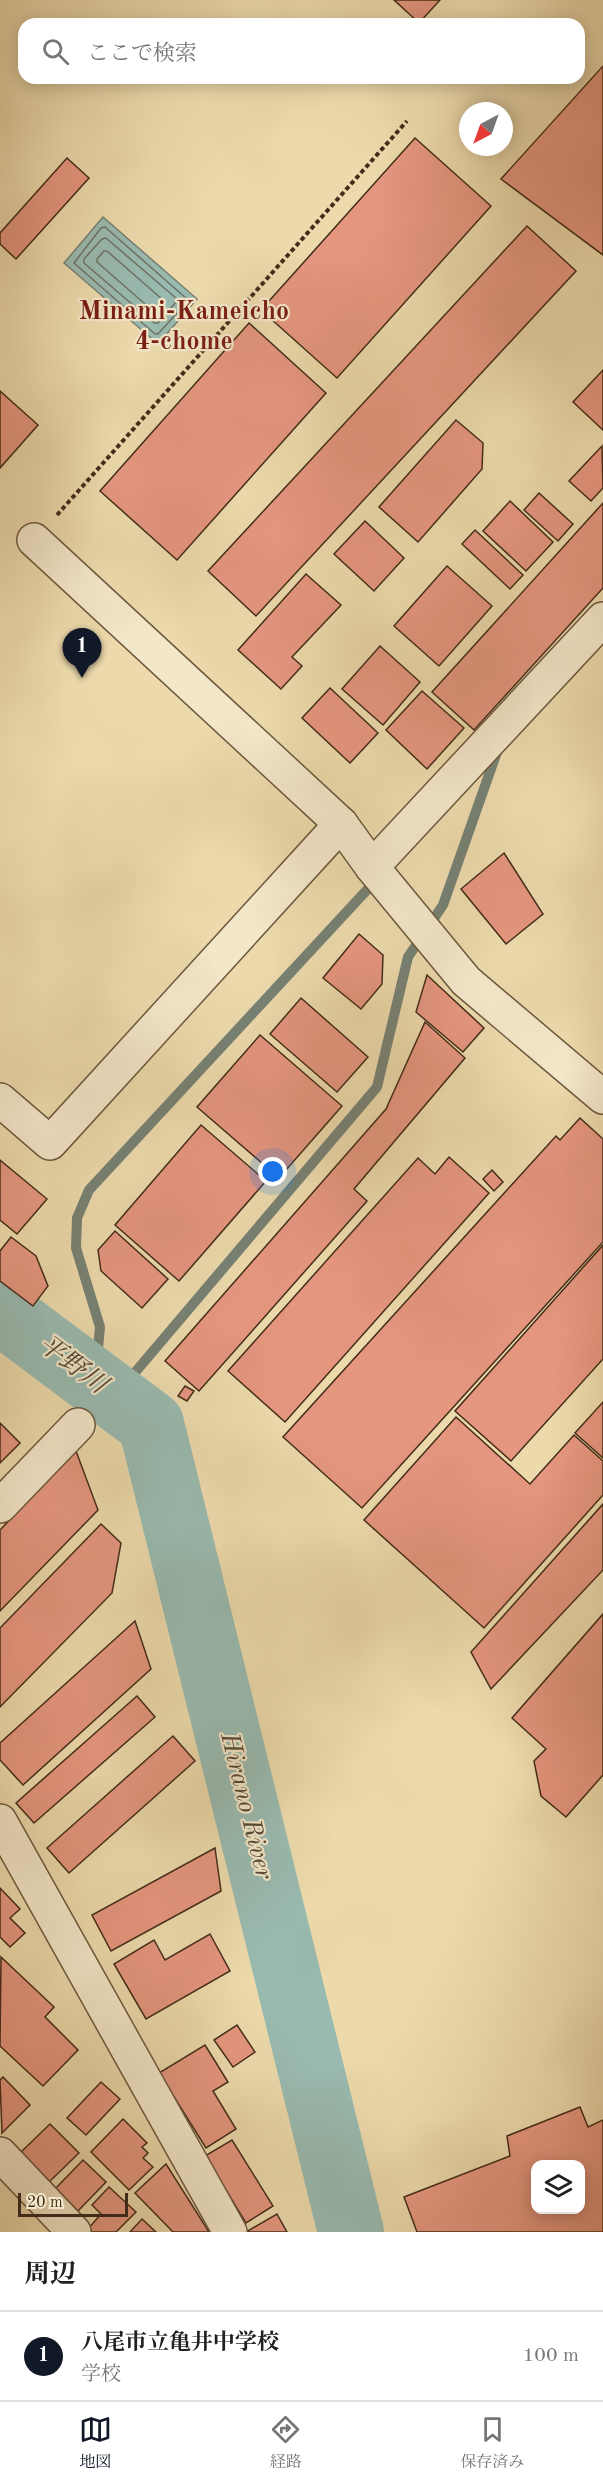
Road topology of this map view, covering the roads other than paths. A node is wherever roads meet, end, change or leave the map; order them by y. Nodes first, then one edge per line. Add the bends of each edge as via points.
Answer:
1 (34, 540) road end
2 (603, 619) edge
3 (341, 824) junction
4 (372, 867) junction
5 (603, 1097) edge
6 (0, 1100) edge
7 (78, 1425) dead end
8 (0, 1506) edge
9 (0, 1821) edge
10 (0, 2154) edge
11 (74, 2232) edge
12 (230, 2232) edge

1 - 3 street
2 - 4 street
3 - 4 street
3 - 6 street via 50,1143
4 - 5 street via 466,981
7 - 8 street
9 - 12 street
10 - 11 street

